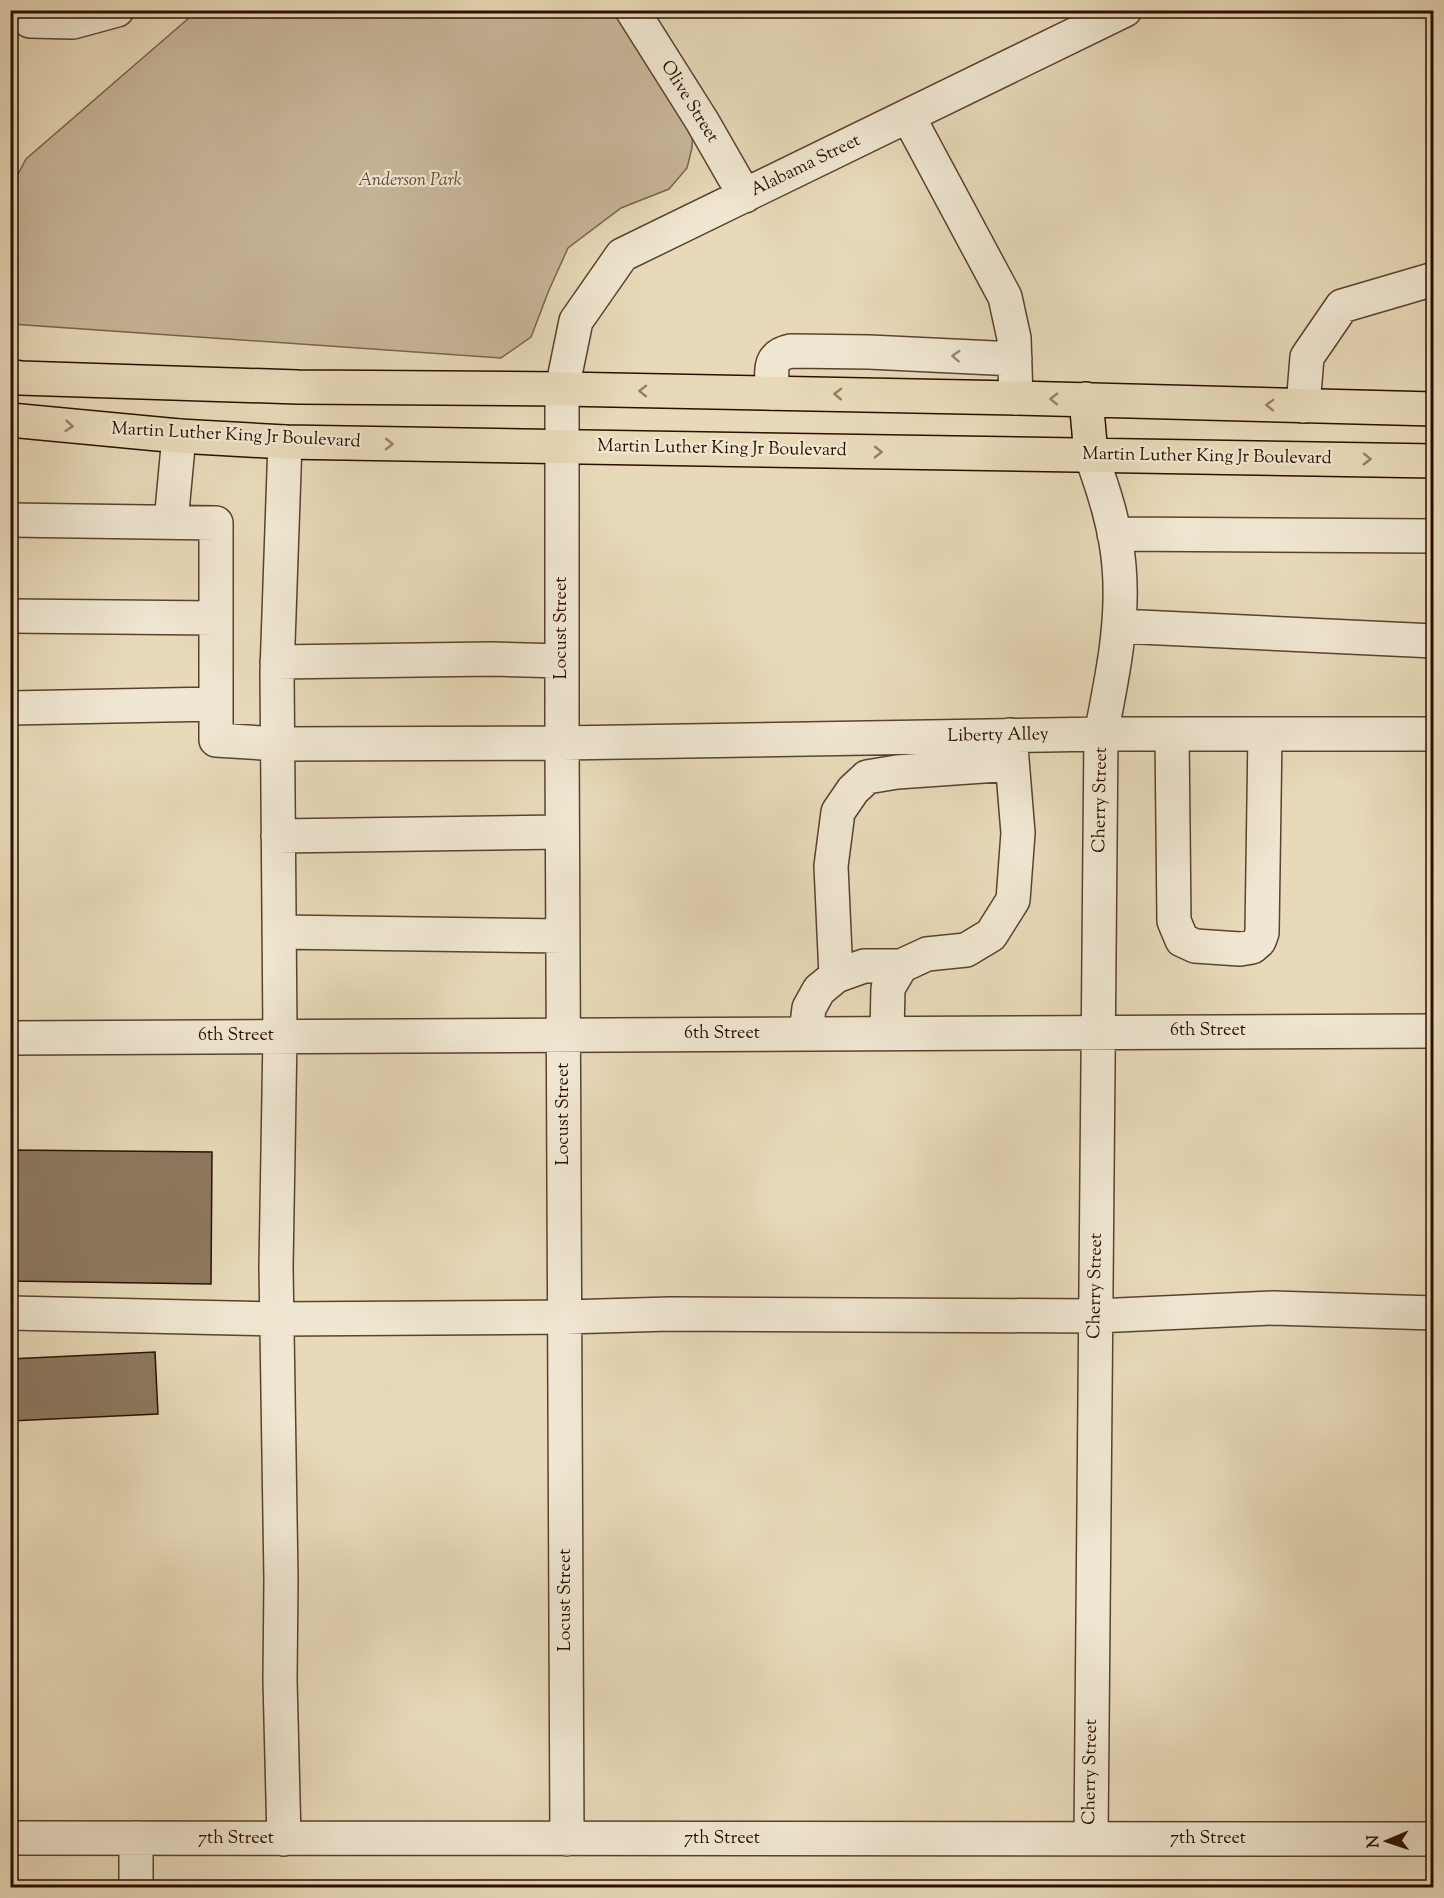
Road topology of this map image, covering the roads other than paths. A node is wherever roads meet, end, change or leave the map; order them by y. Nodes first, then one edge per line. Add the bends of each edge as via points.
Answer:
1 (117, 10) edge
2 (632, 10) edge
3 (1125, 10) edge
4 (30, 21) dead end
5 (909, 116) junction
6 (745, 195) junction
7 (1434, 279) edge
8 (1015, 359) junction
9 (10, 376) edge
10 (562, 389) junction
11 (773, 393) junction
12 (1016, 398) junction
13 (1086, 399) junction
14 (1303, 406) junction
15 (1434, 410) edge
16 (10, 420) edge
17 (179, 436) junction
18 (285, 442) junction
19 (562, 446) junction
20 (1091, 455) junction
21 (1434, 461) edge
22 (10, 520) edge
23 (171, 522) junction
24 (1114, 534) junction
25 (1434, 536) edge
26 (10, 616) edge
27 (216, 618) junction
28 (1119, 626) junction
29 (1434, 641) edge
30 (562, 661) junction
31 (278, 662) junction
32 (216, 704) junction
33 (10, 708) edge
34 (1101, 734) junction
35 (1172, 734) junction
36 (1265, 734) junction
37 (1434, 734) edge
38 (562, 743) junction
39 (278, 744) junction
40 (1011, 750) junction
41 (562, 832) junction
42 (278, 836) junction
43 (279, 932) junction
44 (563, 936) junction
45 (901, 966) junction
46 (836, 976) junction
47 (1434, 1030) edge
48 (1098, 1031) junction
49 (887, 1032) junction
50 (806, 1033) junction
51 (563, 1034) junction
52 (280, 1036) junction
53 (10, 1038) edge
54 (10, 1313) edge
55 (1434, 1313) edge
56 (1096, 1316) junction
57 (565, 1317) junction
58 (278, 1319) junction
59 (10, 1838) edge
60 (136, 1838) junction
61 (285, 1839) junction
62 (567, 1839) junction
63 (1091, 1839) junction
64 (1434, 1839) edge
65 (136, 1887) edge

1 - 4 street via 73,22
2 - 6 street, Olive Street
3 - 5 street, Alabama Street
5 - 6 street, Alabama Street
5 - 8 street via 1005,297
6 - 10 street, Alabama Street via 622,255 576,321
7 - 14 street via 1342,306 1307,357
8 -> 11 street via 791,351 775,358
8 - 12 street
9 - 10 main road via 298,387
11 -> 10 main road
10 - 19 street, Locust Street
12 -> 11 main road
13 -> 12 main road
14 -> 13 main road
13 - 20 main road
14 - 15 main road
16 -> 17 main road, Martin Luther King Jr Boulevard
17 - 18 main road, Martin Luther King Jr Boulevard
17 - 23 street
18 -> 19 main road, Martin Luther King Jr Boulevard
18 - 31 street
19 -> 20 main road, Martin Luther King Jr Boulevard
19 - 30 street, Locust Street
20 -> 21 main road, Martin Luther King Jr Boulevard
20 - 24 street, Cherry Street
22 - 23 street
23 - 27 street via 216,523
24 - 25 street
24 - 28 street, Cherry Street via 1119,566
26 - 27 street
27 - 32 street
28 - 29 street
28 - 34 street, Cherry Street
30 - 31 street
30 - 38 street, Locust Street
31 - 39 street
32 - 33 street
32 - 39 street, Liberty Alley via 216,740
34 - 35 street, Liberty Alley
34 - 40 street, Liberty Alley
34 - 48 street, Cherry Street
35 - 36 street, Liberty Alley
35 - 36 street via 1174,921 1182,940 1195,946 1240,949 1252,947 1262,933
36 - 37 street, Liberty Alley
38 - 39 street, Liberty Alley
38 - 40 street, Liberty Alley
38 - 41 street, Locust Street
39 - 42 street
40 - 45 street via 1018,833 1013,900 991,935 966,950 927,954
40 - 46 street via 867,777 853,790 838,812 831,866
41 - 42 street
41 - 44 street, Locust Street
42 - 43 street
43 - 44 street
43 - 52 street
44 - 51 street, Locust Street
45 - 46 street via 864,966
45 - 49 street via 888,988
46 - 50 street via 819,990 809,1008
47 - 48 street, 6th Street
48 - 49 street, 6th Street
48 - 56 street, Cherry Street
49 - 50 street, 6th Street
50 - 51 street, 6th Street
51 - 52 street, 6th Street
51 - 57 street, Locust Street
52 - 53 street, 6th Street
52 - 58 street
54 - 58 street
55 - 56 street via 1273,1308
56 - 57 street
56 - 63 street, Cherry Street
57 - 58 street
57 - 62 street, Locust Street
58 - 61 street
59 - 60 street, 7th Street
60 - 61 street, 7th Street
60 - 65 street
61 - 62 street, 7th Street
62 - 63 street, 7th Street
63 - 64 street, 7th Street

